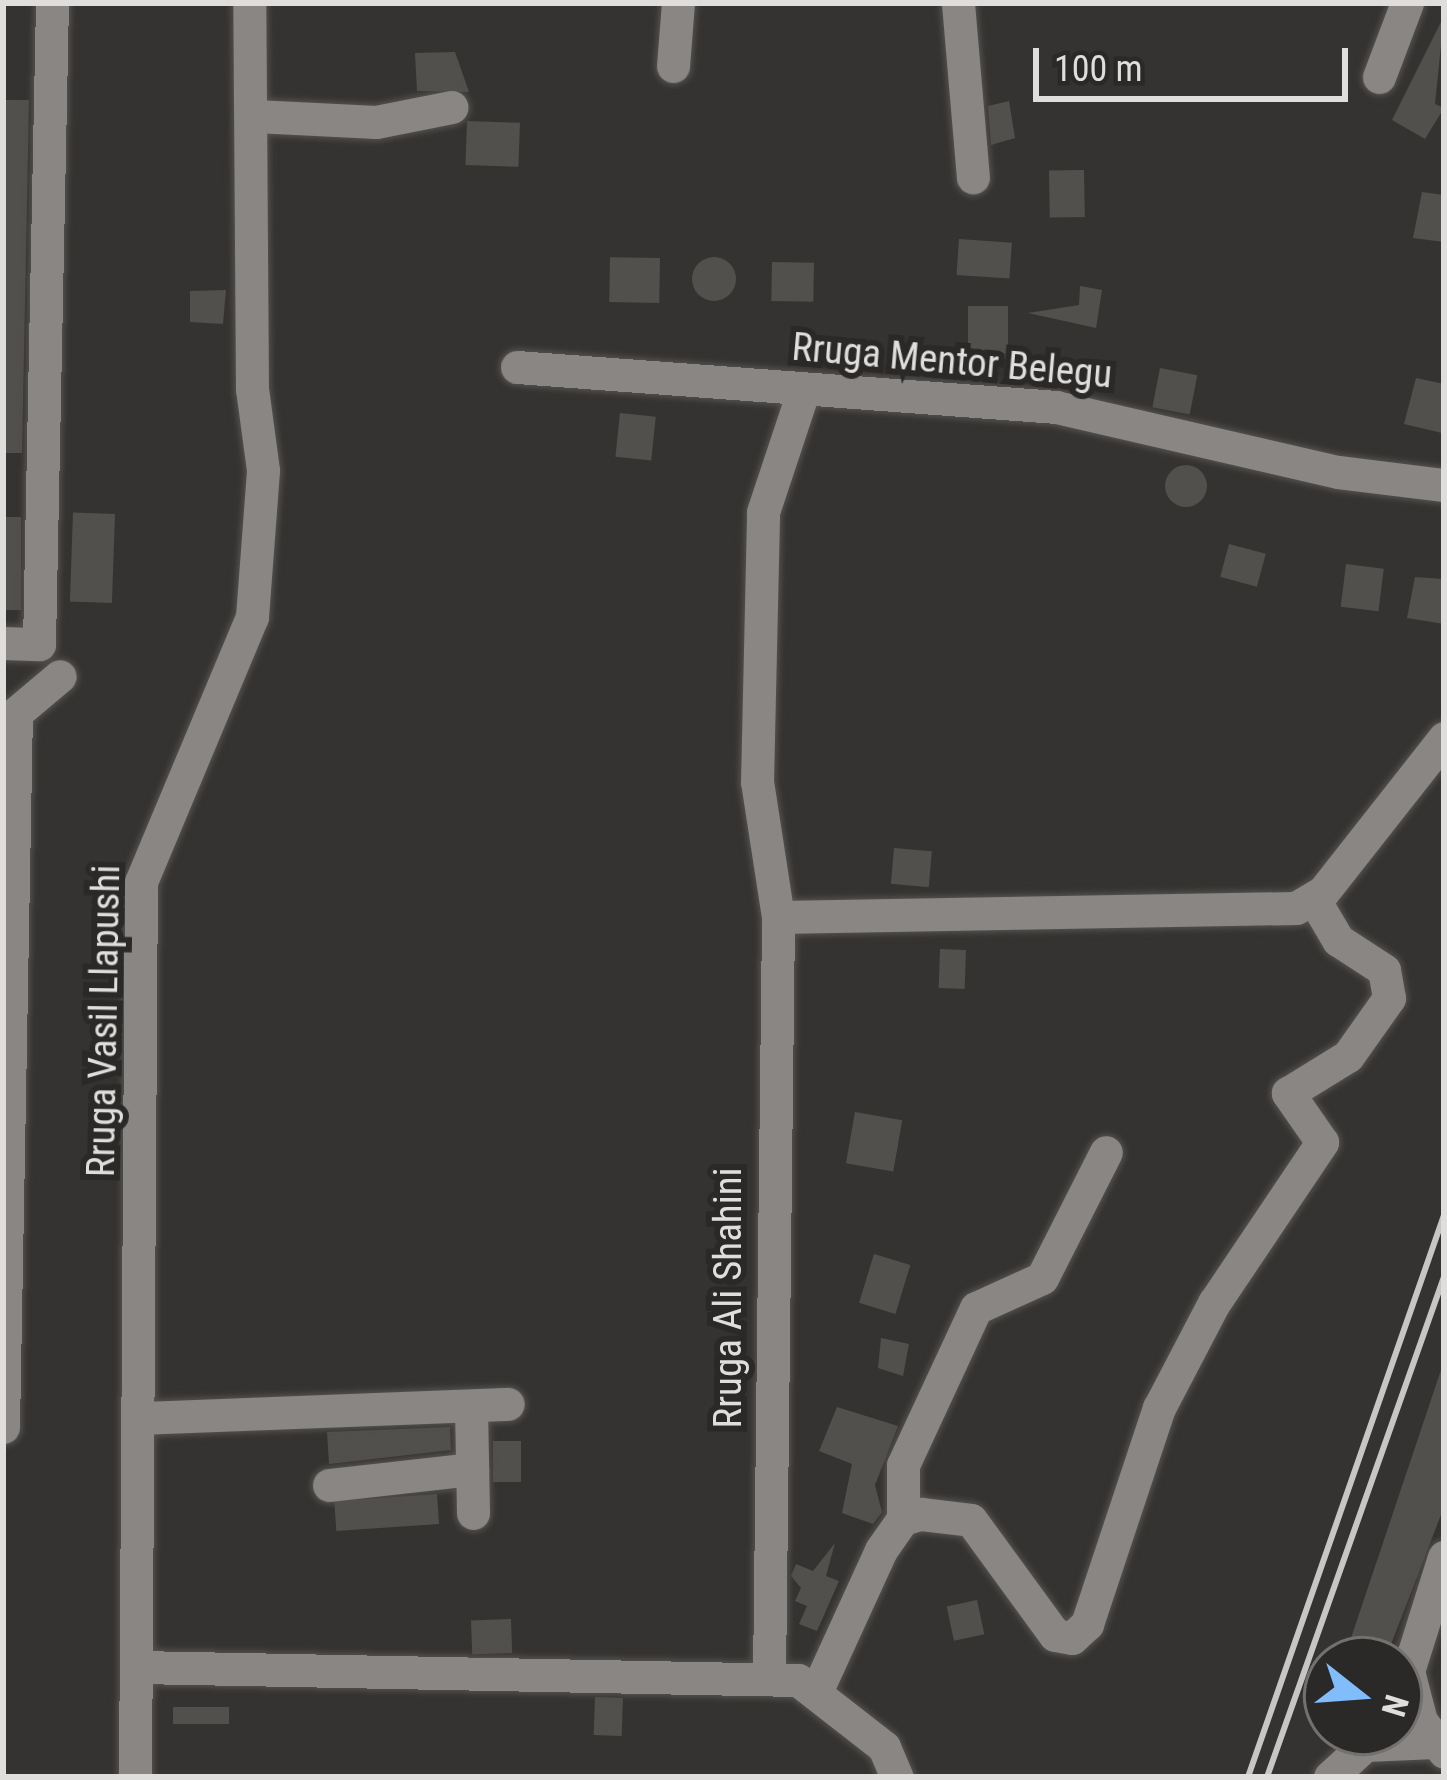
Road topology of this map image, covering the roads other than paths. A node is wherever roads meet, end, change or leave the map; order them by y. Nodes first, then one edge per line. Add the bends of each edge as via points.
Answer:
1 (249, 3) edge
2 (678, 3) edge
3 (958, 3) edge
4 (1407, 3) edge
5 (51, 20) edge
6 (673, 66) dead end
7 (1379, 77) dead end
8 (452, 106) dead end
9 (254, 116) junction
10 (973, 177) dead end
11 (518, 367) dead end
12 (804, 389) junction
13 (1444, 485) edge
14 (3, 643) edge
15 (60, 676) dead end
16 (1444, 738) edge
17 (8, 864) edge
18 (1315, 901) junction
19 (778, 917) junction
20 (1106, 1152) dead end
21 (5, 1258) edge
22 (508, 1404) dead end
23 (471, 1407) junction
24 (141, 1418) junction
25 (3, 1427) edge
26 (472, 1469) junction
27 (329, 1485) dead end
28 (472, 1513) dead end
29 (903, 1519) junction
30 (1444, 1557) edge
31 (138, 1667) junction
32 (769, 1678) junction
33 (817, 1690) junction
34 (1440, 1747) edge
35 (135, 1777) edge
36 (897, 1777) edge
37 (1330, 1777) edge

1 - 9 street, Rruga Vasil Llapushi
2 - 6 street
3 - 10 street
4 - 7 street
5 - 14 street via 39,644
8 - 9 street via 360,123
9 - 24 street, Rruga Vasil Llapushi via 252,389 263,470 252,617 141,882
11 - 12 street, Rruga Mentor Belegu
12 - 13 street, Rruga Mentor Belegu via 1056,407 1338,472
12 - 19 street, Rruga Ali Shahini via 763,512 757,782
15 - 17 street via 16,712
16 - 18 street
17 - 21 street
18 - 19 street via 1068,917
18 - 29 street via 1338,940 1384,970 1389,998 1348,1056 1288,1093 1322,1142 1214,1303 1159,1408 1087,1624 1072,1638 1054,1635 971,1520
19 - 32 street, Rruga Ali Shahini
20 - 29 street via 1042,1278 976,1308 904,1466
21 - 25 street
22 - 23 street
23 - 24 street
23 - 26 street
24 - 31 street, Rruga Vasil Llapushi
26 - 27 street
26 - 28 street
29 - 33 street via 839,1628
30 - 34 street via 1408,1671
31 - 32 street
31 - 35 street, Rruga Vasil Llapushi
32 - 33 street
33 - 36 street via 884,1747
34 - 37 street via 1365,1745

